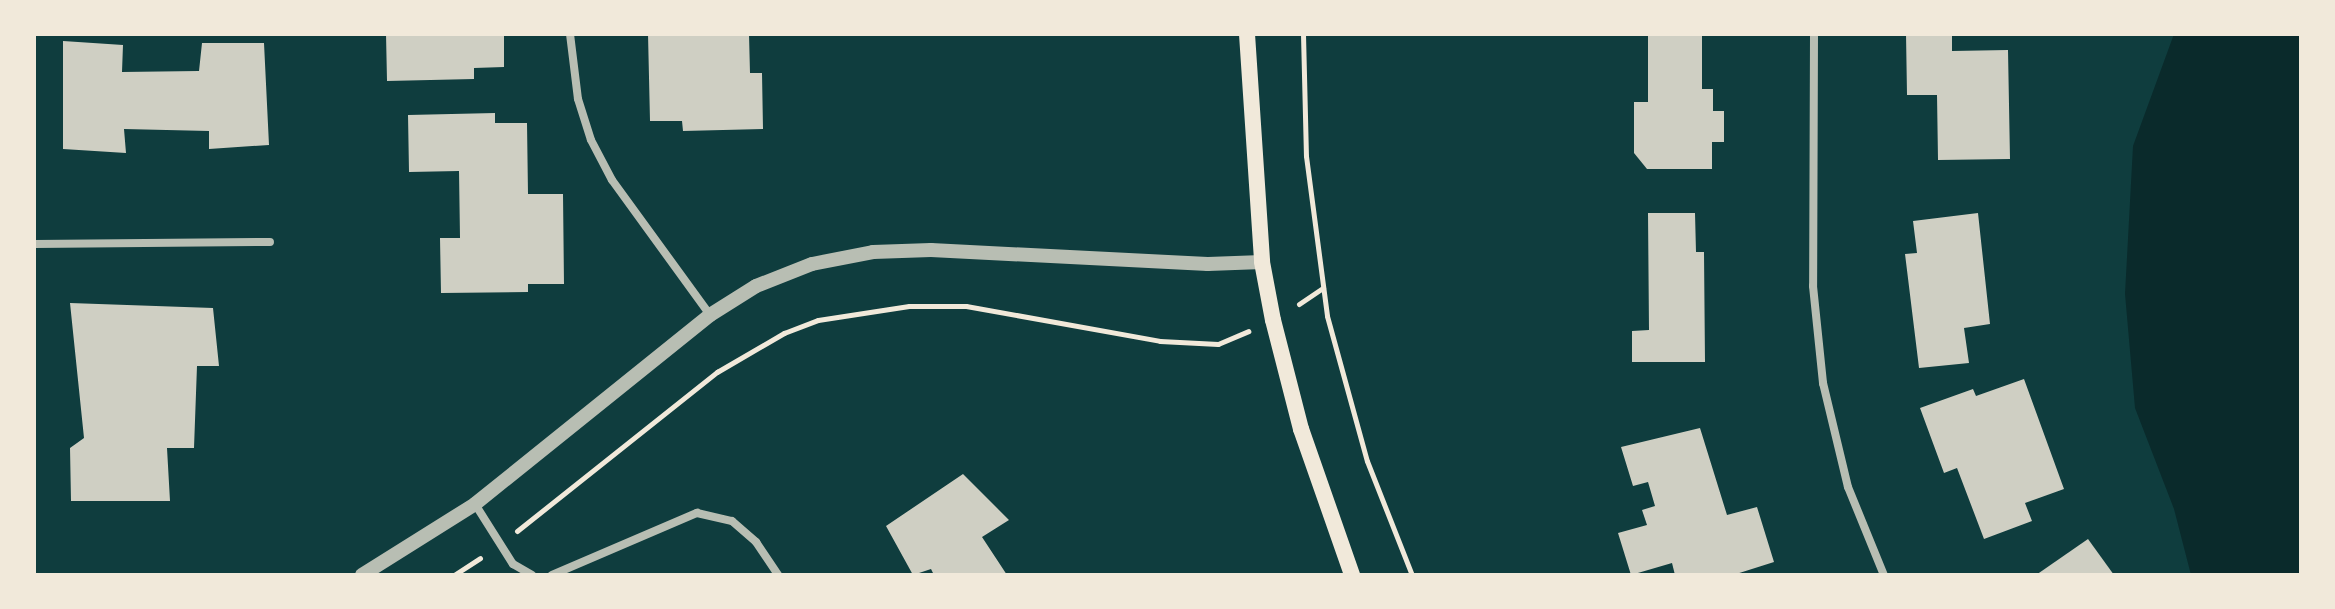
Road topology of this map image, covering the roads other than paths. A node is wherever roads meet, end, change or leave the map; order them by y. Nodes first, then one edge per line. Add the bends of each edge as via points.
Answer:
1 (570, 34) edge
2 (1247, 34) edge
3 (1814, 34) edge
4 (270, 242) dead end
5 (34, 244) edge
6 (1262, 262) junction
7 (710, 315) junction
8 (475, 504) junction
9 (362, 575) edge
10 (532, 575) edge
11 (552, 575) edge
12 (778, 575) edge
13 (1352, 575) edge
14 (1884, 575) edge

1 - 7 street via 578,99 591,140 612,180
2 - 6 main road
3 - 14 street via 1813,286 1823,383 1848,487
4 - 5 street
6 - 7 street via 873,252 812,264 756,286
6 - 13 main road via 1301,429
7 - 8 street
8 - 9 street
8 - 10 street via 513,564
11 - 12 street via 697,513 732,521 756,542

